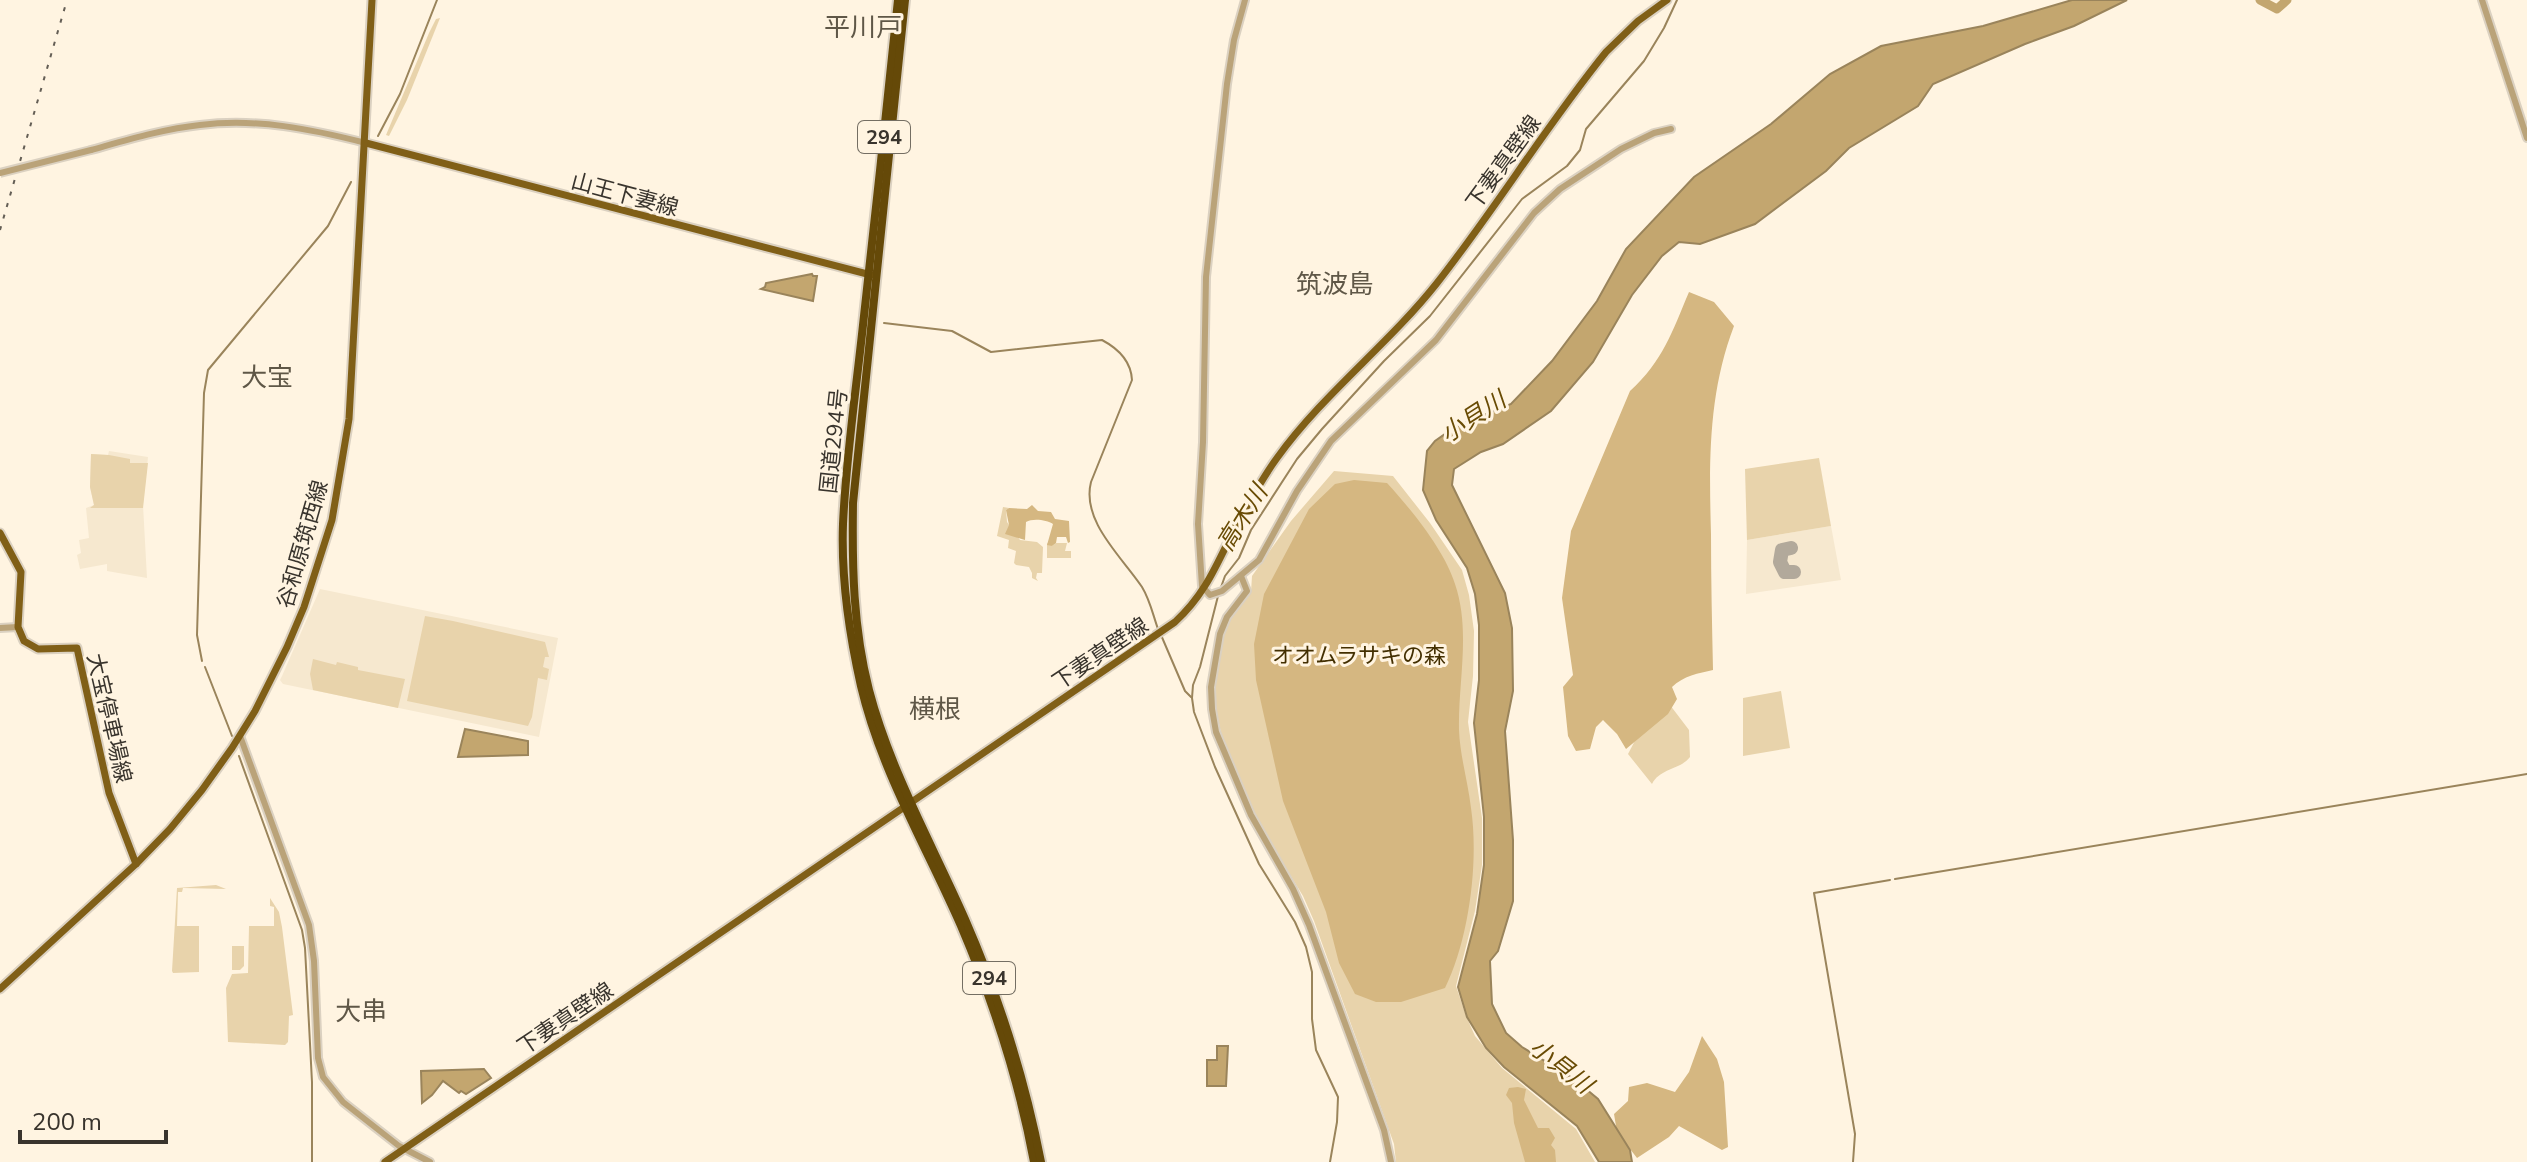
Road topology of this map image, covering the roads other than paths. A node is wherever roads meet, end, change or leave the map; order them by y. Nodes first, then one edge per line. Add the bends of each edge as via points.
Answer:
1 (372, 0) edge
2 (898, 0) edge
3 (905, 0) edge
4 (1245, 0) edge
5 (1667, 0) edge
6 (2482, 0) edge
7 (1671, 129) dead end
8 (2527, 138) edge
9 (366, 143) junction
10 (0, 173) edge
11 (873, 276) junction
12 (0, 533) edge
13 (1241, 576) junction
14 (1204, 591) junction
15 (18, 627) junction
16 (0, 628) edge
17 (240, 736) junction
18 (909, 806) junction
19 (136, 864) junction
20 (0, 989) edge
21 (404, 1149) junction
22 (385, 1162) edge
23 (430, 1162) edge
24 (1034, 1162) edge
25 (1041, 1162) edge
26 (1391, 1162) edge

1 - 9 main road, 谷和原筑西線
2 - 11 highway, 国道294号 / 294
3 - 11 highway, 国道294号 / 294
4 - 14 street via 1227,84 1206,277 1198,524
5 - 14 main road, 下妻真壁線 via 1606,52 1436,284 1290,441 1240,518
6 - 8 street
7 - 13 street via 1621,149 1534,213 1436,340 1331,441 1263,554
9 - 10 street, bridge via 281,125 221,123 174,129
9 - 11 main road, 山王下妻線
9 - 17 main road, 谷和原筑西線 via 349,419 335,506 301,616
11 - 18 highway, 国道294号 / 294 via 853,503 853,579 869,689
12 - 15 main road via 22,575
13 - 14 street via 1218,593
13 - 26 street via 1247,591 1222,627 1212,671 1216,732 1257,829 1309,925
14 - 18 main road, 下妻真壁線 via 1160,633
15 - 16 street
15 - 19 main road, 大宝停車場線 via 24,641 35,648 77,648 109,793
17 - 19 main road, 谷和原筑西線 via 202,790
17 - 21 street via 309,925 323,1077 343,1102
18 - 21 main road, 下妻真壁線
18 - 24 highway, 国道294号 / 294 via 1001,1033
18 - 25 highway, 294 via 988,975
19 - 20 main road, 谷和原筑西線
21 - 22 main road, 下妻真壁線
21 - 23 street

